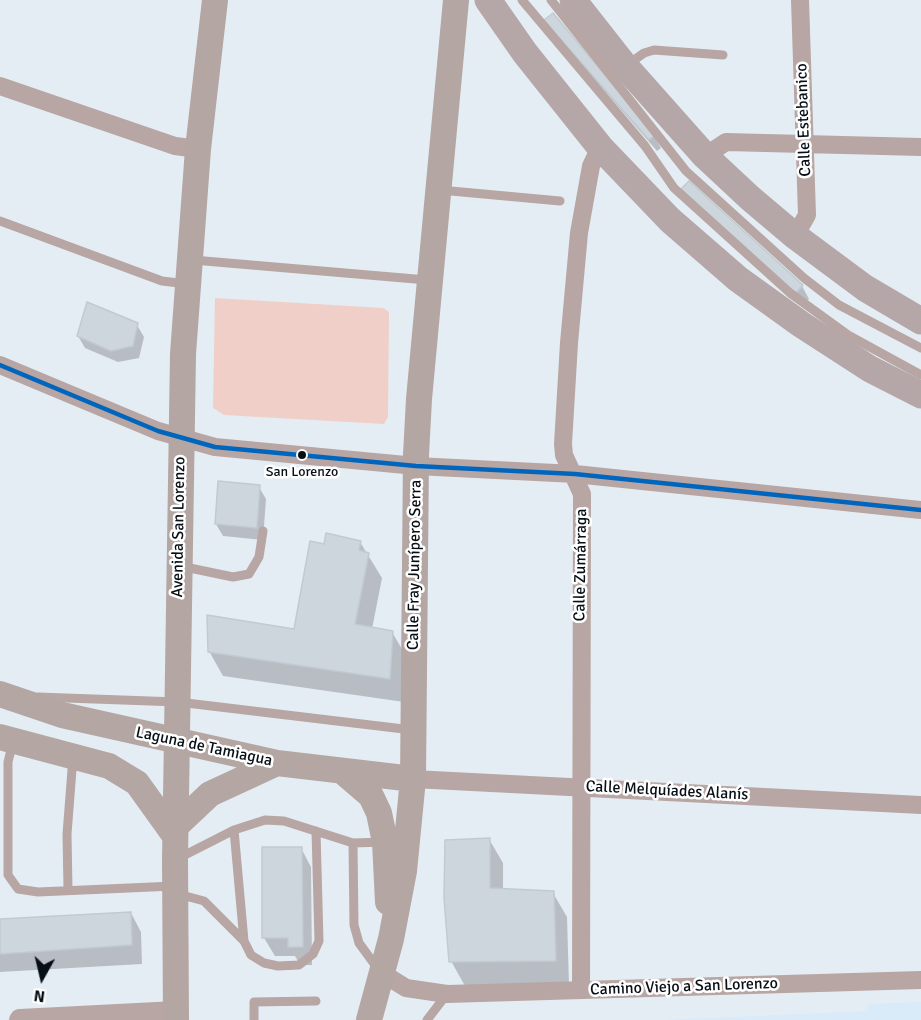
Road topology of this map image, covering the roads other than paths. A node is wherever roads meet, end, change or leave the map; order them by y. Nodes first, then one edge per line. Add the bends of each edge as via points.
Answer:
1 (215, 0) edge
2 (456, 0) edge
3 (488, 0) edge
4 (522, 0) edge
5 (551, 0) edge
6 (573, 0) edge
7 (800, 0) edge
8 (808, 0) edge
9 (723, 55) dead end
10 (625, 66) junction
11 (0, 86) edge
12 (804, 145) junction
13 (600, 147) junction
14 (921, 147) edge
15 (198, 149) junction
16 (705, 156) junction
17 (438, 190) junction
18 (560, 201) dead end
19 (0, 221) edge
20 (795, 236) junction
21 (188, 272) junction
22 (430, 280) junction
23 (921, 321) edge
24 (921, 348) edge
25 (0, 365) edge
26 (921, 375) edge
27 (921, 395) edge
28 (181, 440) junction
29 (416, 465) junction
30 (575, 474) junction
31 (921, 510) edge
32 (263, 531) dead end
33 (178, 566) junction
34 (2, 698) edge
35 (178, 702) junction
36 (413, 730) junction
37 (6, 740) edge
38 (177, 741) junction
39 (74, 756) junction
40 (277, 763) junction
41 (343, 772) junction
42 (413, 779) junction
43 (579, 786) junction
44 (921, 805) edge
45 (234, 830) junction
46 (316, 831) junction
47 (175, 841) junction
48 (385, 842) junction
49 (353, 843) junction
50 (68, 889) junction
51 (175, 890) junction
52 (391, 939) junction
53 (244, 941) junction
54 (381, 973) junction
55 (921, 980) edge
56 (581, 990) junction
57 (447, 994) junction
58 (316, 1001) dead end
59 (176, 1016) edge
60 (20, 1020) edge
61 (254, 1020) edge
62 (369, 1020) edge
63 (427, 1020) edge

1 - 15 main road, Avenida San Lorenzo
2 - 17 main road, Calle Fray Junípero Serra
3 - 13 main road
4 - 26 lane via 645,146 674,188 790,293 848,335
5 - 24 lane via 686,171 839,305
6 - 10 main road
7 - 8 street
7 - 12 street, Calle Estebanico
9 - 10 lane via 654,50 644,52
10 - 16 main road
11 - 15 street via 175,146
12 - 14 street
12 - 16 street via 726,142
12 - 20 street, Calle Estebanico via 807,215
13 - 27 main road via 670,220 738,279 870,369
13 - 30 street, Calle Zumárraga via 591,166 579,233 569,343 563,444 564,455
15 - 21 main road, Avenida San Lorenzo
16 - 20 main road
17 - 18 lane
17 - 22 main road, Calle Fray Junípero Serra
19 - 21 lane via 162,281
20 - 23 main road via 865,288
21 - 22 lane
21 - 28 main road, Avenida San Lorenzo
22 - 29 main road, Calle Fray Junípero Serra
25 - 28 street
28 - 29 street via 215,447
28 - 33 main road, Avenida San Lorenzo
29 - 30 street
29 - 36 main road, Calle Fray Junípero Serra
30 - 31 street
30 - 43 street, Calle Zumárraga via 582,494
32 - 33 lane via 259,557 249,574 234,577
33 - 35 main road, Avenida San Lorenzo
34 - 35 lane
34 - 38 main road, Laguna de Tamiagua
35 - 36 lane
35 - 38 main road, Avenida San Lorenzo
36 - 42 main road, Calle Fray Junípero Serra
37 - 39 main road
37 - 50 lane via 9,875 18,889 26,892
38 - 40 main road, Laguna de Tamiagua
38 - 47 main road, Avenida San Lorenzo
39 - 47 main road via 109,766 137,783
39 - 50 lane via 69,778
40 - 41 main road, Laguna de Tamiagua
40 - 47 main road via 210,794
41 - 42 main road, Laguna de Tamiagua
41 - 48 main road via 371,796
42 - 43 street, Calle Melquíades Alanís
42 - 52 main road, Calle Fray Junípero Serra via 404,872
43 - 44 street, Calle Melquíades Alanís
43 - 56 street, Calle Zumárraga
45 - 46 lane via 265,820 285,821
45 - 47 lane
45 - 53 lane
46 - 49 lane
46 - 53 lane via 319,941 313,954 299,965 278,966 251,955
47 - 51 main road, Avenida San Lorenzo
48 - 49 lane
48 - 52 main road
49 - 54 lane via 354,925 359,943
50 - 51 lane
51 - 53 lane via 204,901
51 - 59 main road, Avenida San Lorenzo
52 - 54 main road, Calle Fray Junípero Serra
54 - 57 street, Camino Viejo a San Lorenzo via 406,988
54 - 62 main road, Calle Fray Junípero Serra
55 - 56 street, Camino Viejo a San Lorenzo
56 - 57 street, Camino Viejo a San Lorenzo
57 - 63 lane
58 - 61 lane via 254,1002
59 - 60 street

